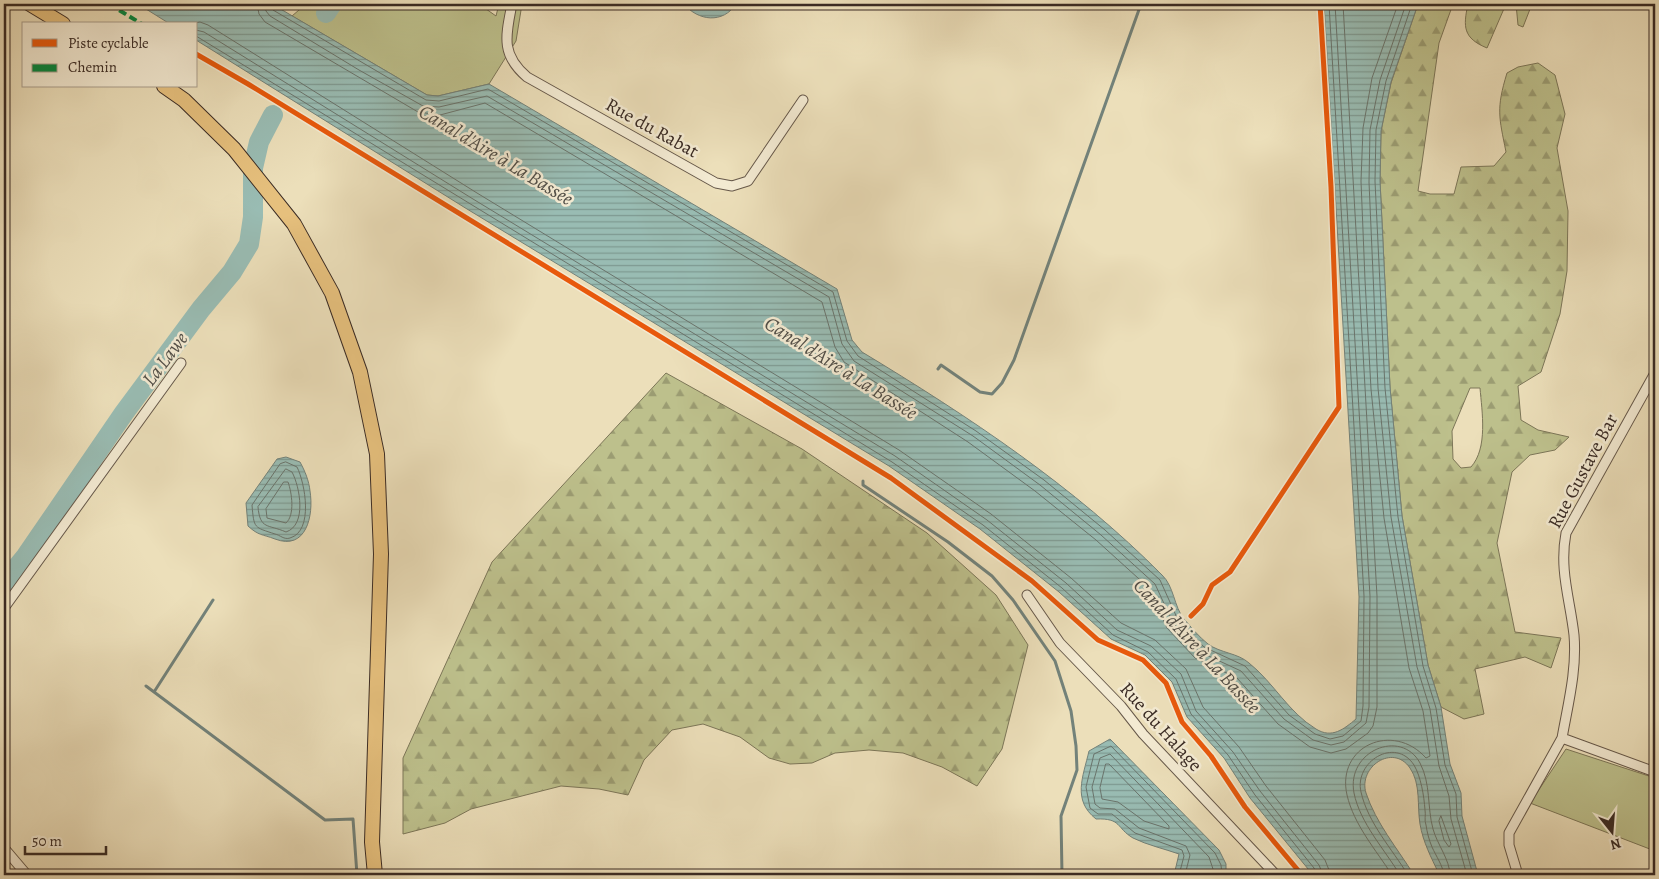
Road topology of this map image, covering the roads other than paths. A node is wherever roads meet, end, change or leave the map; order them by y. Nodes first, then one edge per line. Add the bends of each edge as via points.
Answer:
1 (30, 4) edge
2 (512, 4) edge
3 (61, 22) edge
4 (167, 88) edge
5 (803, 100) dead end
6 (181, 363) dead end
7 (1655, 372) edge
8 (1027, 595) dead end
9 (4, 608) edge
10 (1562, 738) junction
11 (1655, 772) edge
12 (4, 848) edge
13 (27, 875) edge
14 (375, 875) edge
15 (1276, 875) edge
16 (1518, 875) edge

1 - 3 main road
2 - 5 street, Rue du Rabat via 507,32 514,66 527,77 716,182 732,186 748,181
4 - 14 main road via 184,100 234,149 294,224 332,293 360,372 377,454 381,554 372,842
6 - 9 street
7 - 10 street, Rue Gustave Bar via 1566,533 1562,554 1574,635 1575,666
8 - 15 street, Rue du Halage via 1060,643
10 - 11 street
10 - 16 street, Rue Gustave Bar via 1509,833 1509,845
12 - 13 street

